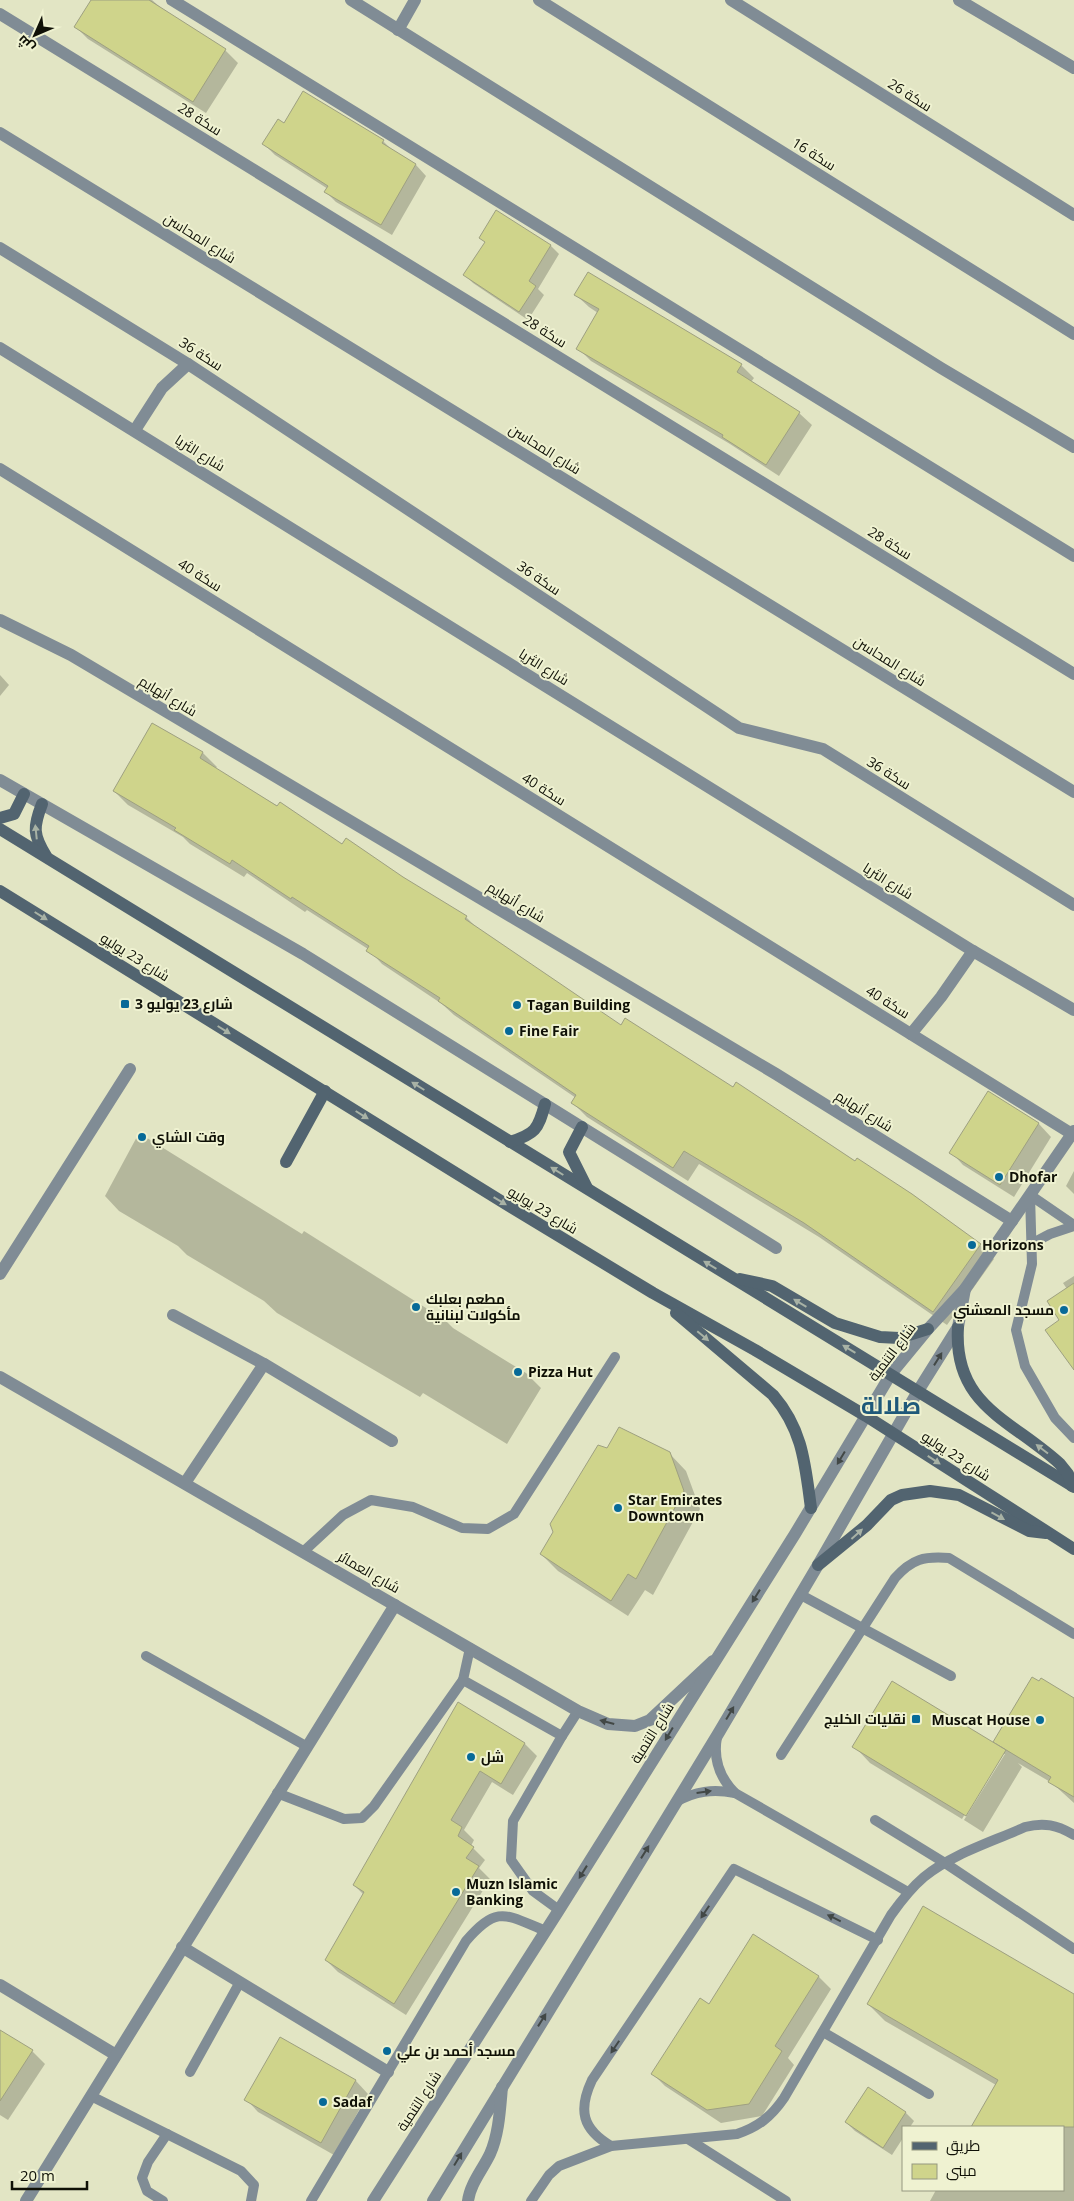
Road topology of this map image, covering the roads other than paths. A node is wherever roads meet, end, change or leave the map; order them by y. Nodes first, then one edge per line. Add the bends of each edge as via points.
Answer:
1 (172, 0) edge
2 (351, 0) edge
3 (415, 0) edge
4 (539, 0) edge
5 (731, 0) edge
6 (959, 0) edge
7 (0, 14) edge
8 (398, 30) junction
9 (1074, 68) edge
10 (0, 133) edge
11 (1074, 215) edge
12 (0, 248) edge
13 (1074, 334) edge
14 (0, 348) edge
15 (188, 364) junction
16 (135, 430) junction
17 (1074, 447) edge
18 (0, 469) edge
19 (1074, 556) edge
20 (0, 620) edge
21 (1074, 674) edge
22 (0, 780) edge
23 (1074, 792) edge
24 (24, 794) junction
25 (42, 804) junction
26 (0, 818) edge
27 (0, 829) edge
28 (47, 858) junction
29 (0, 891) edge
30 (1074, 905) edge
31 (973, 951) junction
32 (1074, 1010) edge
33 (911, 1034) junction
34 (130, 1069) dead end
35 (325, 1091) junction
36 (545, 1104) junction
37 (582, 1127) junction
38 (1073, 1132) edge
39 (510, 1142) junction
40 (286, 1162) dead end
41 (588, 1190) junction
42 (1030, 1195) junction
43 (1012, 1221) junction
44 (1074, 1225) edge
45 (1031, 1244) junction
46 (776, 1248) dead end
47 (0, 1274) edge
48 (730, 1277) junction
49 (965, 1289) junction
50 (653, 1293) junction
51 (173, 1315) dead end
52 (958, 1327) junction
53 (928, 1329) junction
54 (615, 1357) dead end
55 (264, 1364) junction
56 (891, 1374) junction
57 (0, 1377) edge
58 (918, 1391) junction
59 (866, 1416) junction
60 (893, 1433) junction
61 (1074, 1438) edge
62 (392, 1441) dead end
63 (185, 1483) junction
64 (1073, 1487) edge
65 (811, 1508) junction
66 (1049, 1534) junction
67 (1074, 1549) edge
68 (303, 1552) junction
69 (818, 1565) junction
70 (801, 1595) junction
71 (395, 1605) junction
72 (862, 1628) junction
73 (1074, 1634) edge
74 (470, 1648) junction
75 (146, 1656) dead end
76 (717, 1658) junction
77 (951, 1676) dead end
78 (463, 1680) junction
79 (578, 1711) junction
80 (718, 1734) junction
81 (562, 1736) junction
82 (306, 1746) junction
83 (781, 1756) dead end
84 (277, 1793) junction
85 (735, 1793) junction
86 (675, 1803) junction
87 (875, 1820) dead end
88 (1074, 1835) edge
89 (945, 1863) junction
90 (908, 1892) junction
91 (559, 1910) junction
92 (546, 1931) junction
93 (878, 1940) junction
94 (182, 1947) junction
95 (1074, 1948) edge
96 (240, 1982) junction
97 (0, 1985) edge
98 (823, 2032) junction
99 (116, 2055) junction
100 (190, 2072) dead end
101 (388, 2072) junction
102 (502, 2085) junction
103 (928, 2094) dead end
104 (91, 2096) junction
105 (167, 2134) junction
106 (688, 2139) junction
107 (611, 2146) junction
108 (26, 2201) edge
109 (163, 2201) edge
110 (250, 2201) edge
111 (311, 2201) edge
112 (373, 2201) edge
113 (433, 2201) edge
114 (468, 2201) edge
115 (531, 2201) edge
116 (786, 2201) edge

1 - 19 street
2 - 8 street
3 - 8 street
4 - 13 street, سكة 16
5 - 11 street, سكة 26
6 - 9 street
7 - 21 street, سكة 28
8 - 17 street via 941,368
10 - 23 street, شارع المحاسن
12 - 15 street, سكة 36
14 - 16 street, شارع الثريا
15 - 16 street via 162,388
15 - 30 street, سكة 36 via 738,728 823,749
16 - 31 street, شارع الثريا
18 - 33 street, سكة 40
20 - 43 street, شارع أنهايم via 71,655 759,1064
22 - 24 street
24 - 25 street
24 - 26 main road via 14,814
28 -> 25 main road via 34,831
25 - 36 street via 303,954
27 - 28 main road
39 -> 28 main road
29 -> 35 main road, شارع 23 يوليو
31 - 32 street, شارع الثريا
31 - 33 street
33 - 38 street, سكة 40
34 - 47 street
35 - 40 main road
35 -> 50 main road, شارع 23 يوليو
36 - 37 street
36 - 39 main road via 540,1122 529,1136
37 - 41 main road via 569,1152
37 - 46 street
38 - 42 street, شارع التنمية
41 -> 39 main road
48 -> 41 main road
42 - 43 street, شارع التنمية
42 - 44 lane
42 - 45 lane
43 - 49 street, شارع التنمية
44 - 45 lane
45 - 61 lane via 1032,1264 1016,1330 1025,1366 1055,1418
53 -> 48 main road via 899,1338 880,1337 835,1323 772,1286
56 -> 48 main road
49 - 52 street, شارع التنمية
49 - 53 street, شارع التنمية
50 - 59 main road, شارع 23 يوليو
50 -> 65 main road via 773,1395 784,1408 800,1440
51 - 55 street
58 -> 52 street, شارع التنمية
64 -> 52 main road via 1060,1464 983,1404 972,1391 959,1364 956,1348
53 - 56 street, شارع التنمية
54 - 68 lane via 514,1514 488,1529 462,1528 413,1506 371,1500 343,1515
55 - 62 street
55 - 63 street
56 - 58 main road
56 - 59 street, شارع التنمية
57 - 63 street, شارع العمائر
58 - 60 street, شارع التنمية
58 - 64 main road
59 - 60 main road, شارع 23 يوليو
59 -> 65 street, شارع التنمية
60 -> 66 main road, شارع 23 يوليو
60 - 69 street, شارع التنمية
63 - 68 street, شارع العمائر
65 -> 76 street, شارع التنمية
66 - 67 main road, شارع 23 يوليو
69 -> 66 main road via 861,1531 891,1500 918,1492 947,1492 1029,1531
68 - 71 street, شارع العمائر
69 - 70 street, شارع التنمية
70 - 72 lane
80 -> 70 street, شارع التنمية
71 - 74 street, شارع العمائر
71 - 82 street
72 - 73 lane via 906,1567 919,1559 934,1557 949,1558
72 - 77 lane
72 - 83 lane
74 - 78 lane
74 - 79 street, شارع العمائر
75 - 82 lane
76 -> 79 street, شارع العمائر via 650,1720 635,1726 608,1724
76 -> 91 street, شارع التنمية
78 - 81 lane
78 - 84 lane via 374,1806 362,1818 344,1819
79 - 81 lane
80 - 85 lane via 718,1766
80 - 86 street, شارع التنمية
81 - 91 lane via 513,1821 511,1860 533,1891
82 - 84 street
84 - 94 street
86 -> 85 lane via 698,1792
85 - 90 lane
102 -> 86 street, شارع التنمية
87 - 89 lane
88 - 89 lane via 1050,1824 1037,1824
89 - 90 lane
89 - 95 lane
90 - 93 lane
91 - 92 street, شارع التنمية
92 - 101 lane via 504,1915 479,1926 466,1941
92 - 112 street, شارع التنمية
93 - 98 lane
93 -> 107 lane via 734,1869 585,2094 584,2119 598,2138
94 - 96 street
94 - 99 street
96 - 100 lane
96 - 101 street
97 - 99 street
98 - 103 lane
98 - 106 lane via 784,2098 764,2122 736,2134
99 - 104 street
101 - 111 lane
113 -> 102 street, شارع التنمية
102 - 114 street via 490,2153
104 - 105 lane
104 - 108 street
105 - 109 lane via 148,2162 142,2178 147,2191
105 - 110 lane via 241,2171 254,2185
106 - 107 lane
106 - 116 lane
107 - 115 lane via 560,2166 549,2175

